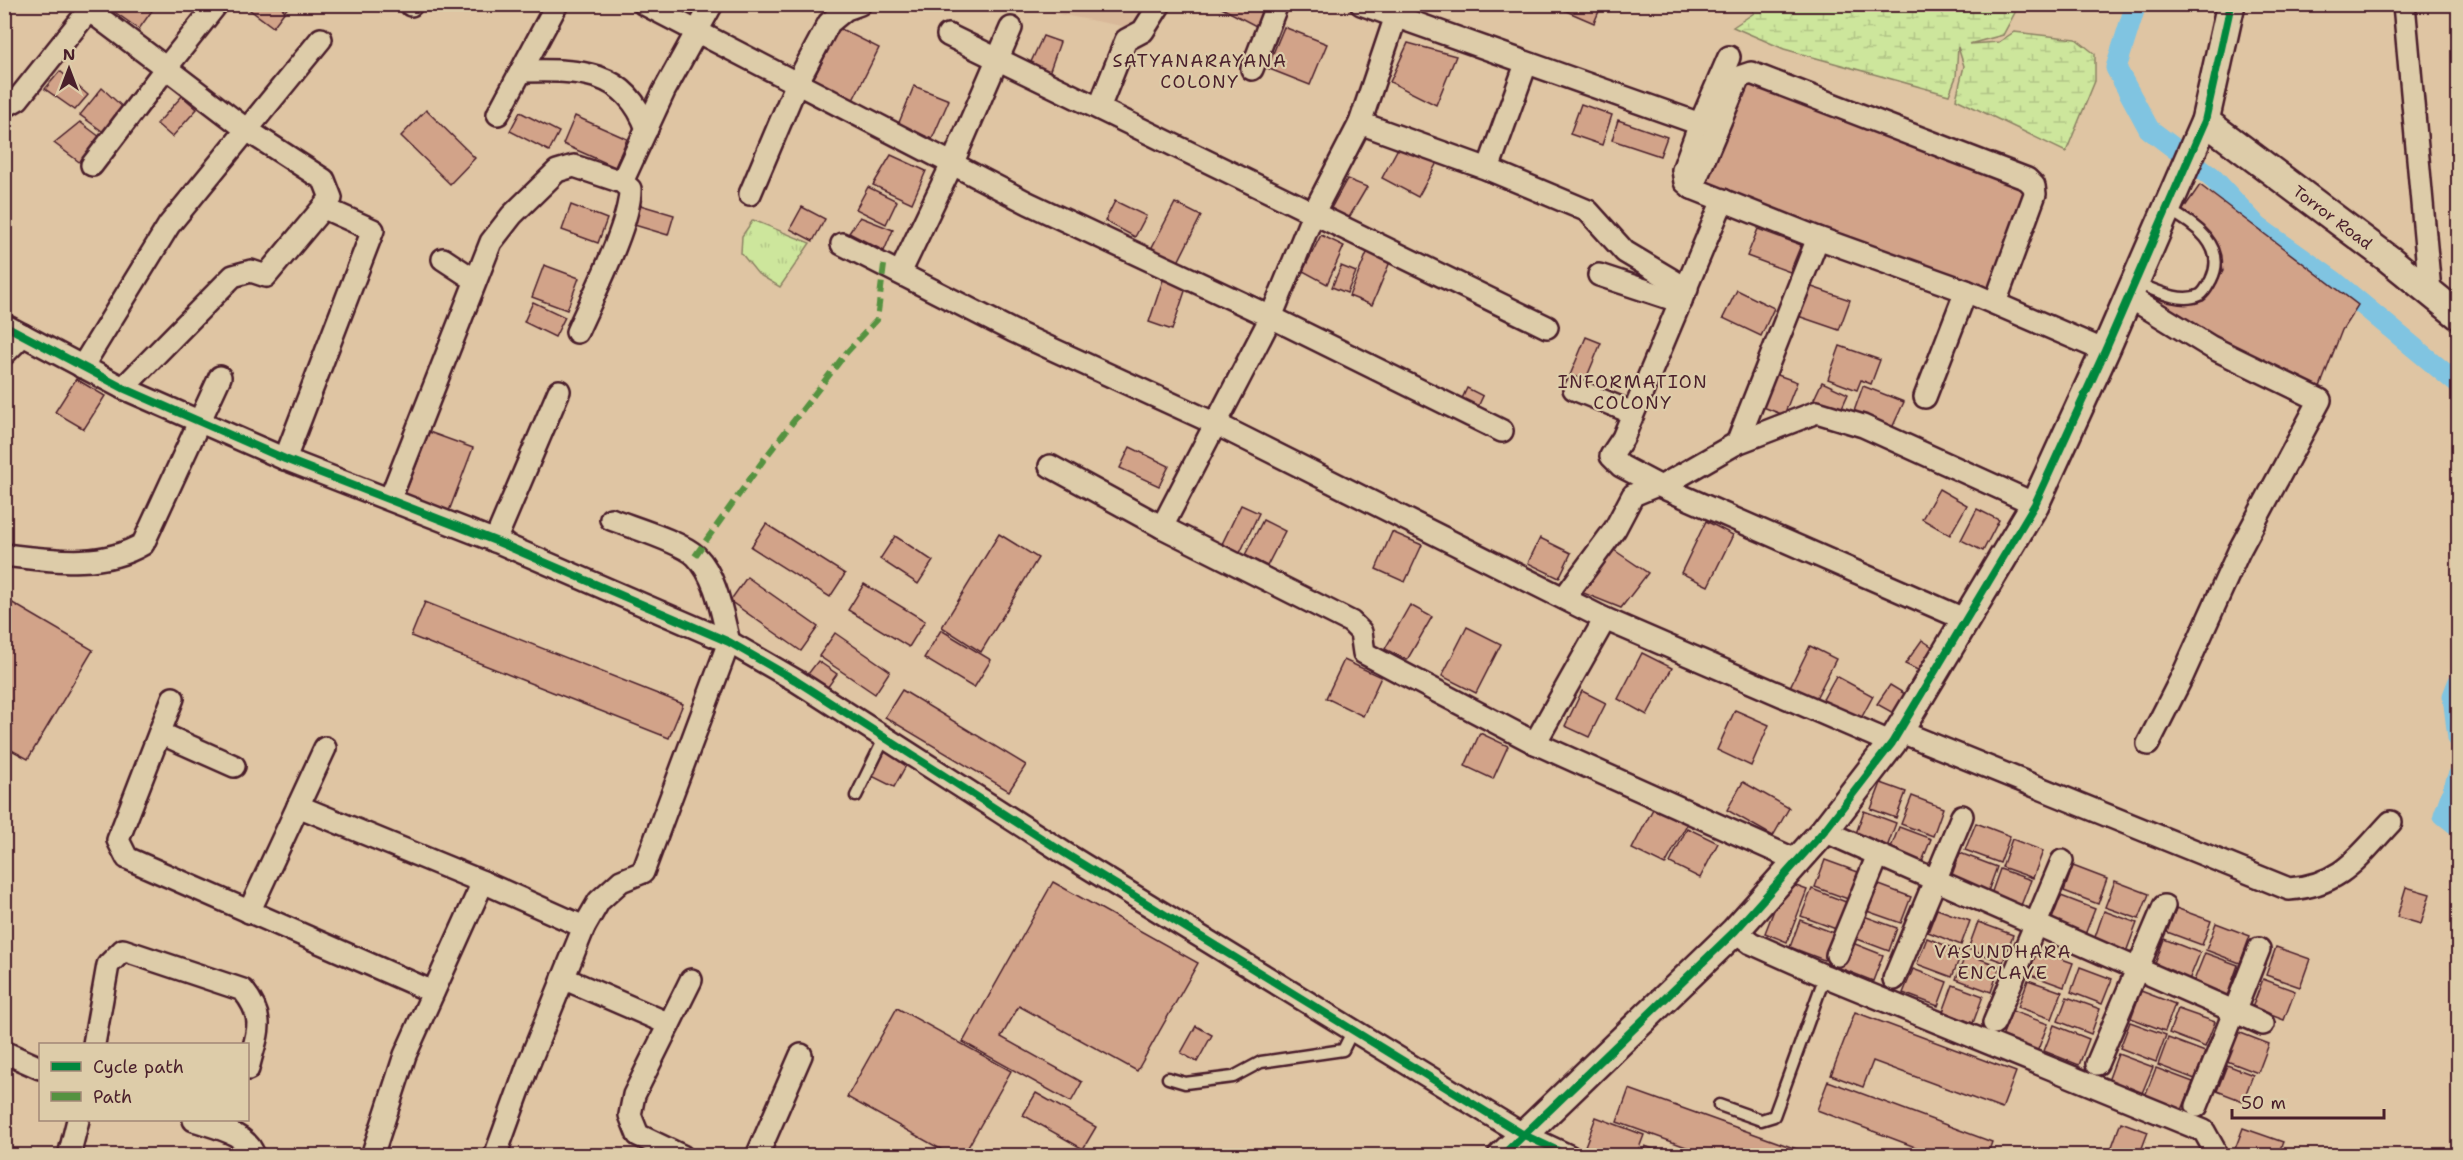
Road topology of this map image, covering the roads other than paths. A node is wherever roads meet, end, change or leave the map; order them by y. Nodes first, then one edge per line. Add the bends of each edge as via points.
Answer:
1 (217, 4) edge
2 (557, 4) edge
3 (644, 4) edge
4 (712, 4) edge
5 (860, 4) edge
6 (1160, 4) edge
7 (1277, 4) edge
8 (1361, 4) edge
9 (2231, 4) edge
10 (2404, 4) edge
11 (87, 6) edge
12 (1397, 11) edge
13 (1011, 28) dead end
14 (698, 32) junction
15 (948, 35) dead end
16 (321, 39) dead end
17 (1729, 57) dead end
18 (997, 58) junction
19 (1526, 64) junction
20 (166, 68) junction
21 (1252, 69) dead end
22 (521, 71) junction
23 (797, 83) junction
24 (4, 106) edge
25 (1099, 108) junction
26 (498, 114) dead end
27 (2205, 121) junction
28 (1360, 123) junction
29 (1700, 124) junction
30 (646, 129) junction
31 (247, 130) junction
32 (953, 162) junction
33 (92, 165) dead end
34 (1488, 169) junction
35 (622, 182) junction
36 (1692, 188) junction
37 (750, 194) dead end
38 (1723, 200) junction
39 (324, 208) junction
40 (2165, 208) junction
41 (1314, 212) junction
42 (1818, 238) junction
43 (842, 244) dead end
44 (443, 259) dead end
45 (900, 273) junction
46 (1599, 275) dead end
47 (475, 280) junction
48 (2131, 289) junction
49 (1966, 291) junction
50 (2430, 291) junction
51 (1684, 296) junction
52 (1995, 303) junction
53 (2458, 315) edge
54 (1271, 317) junction
55 (1547, 327) dead end
56 (14, 330) edge
57 (577, 332) dead end
58 (2105, 351) junction
59 (4, 354) edge
60 (82, 367) junction
61 (220, 377) dead end
62 (123, 388) junction
63 (1574, 389) dead end
64 (559, 391) dead end
65 (1925, 397) dead end
66 (1633, 413) junction
67 (201, 422) junction
68 (1216, 424) junction
69 (1502, 431) dead end
70 (1737, 443) junction
71 (285, 459) junction
72 (1050, 465) dead end
73 (1660, 486) junction
74 (390, 499) junction
75 (2035, 504) junction
76 (611, 519) dead end
77 (1162, 527) junction
78 (495, 541) junction
79 (4, 555) edge
80 (1564, 598) junction
81 (1605, 619) junction
82 (1964, 619) junction
83 (729, 642) junction
84 (173, 699) dead end
85 (160, 733) junction
86 (1895, 737) junction
87 (884, 739) junction
88 (1534, 743) junction
89 (2148, 744) dead end
90 (325, 748) dead end
91 (234, 766) dead end
92 (855, 796) dead end
93 (297, 806) junction
94 (1962, 816) dead end
95 (2391, 822) dead end
96 (1824, 831) junction
97 (1878, 855) junction
98 (1796, 860) junction
99 (2062, 861) dead end
100 (1935, 880) junction
101 (483, 882) junction
102 (2164, 906) dead end
103 (249, 912) junction
104 (2036, 924) junction
105 (584, 927) junction
106 (1735, 932) junction
107 (2259, 949) dead end
108 (1837, 955) dead end
109 (2138, 969) junction
110 (1825, 976) junction
111 (563, 978) junction
112 (1894, 979) dead end
113 (691, 980) dead end
114 (433, 992) junction
115 (2234, 1011) junction
116 (1994, 1023) dead end
117 (669, 1024) junction
118 (2263, 1024) dead end
119 (1353, 1030) junction
120 (94, 1043) edge
121 (4, 1052) edge
122 (801, 1055) dead end
123 (2097, 1064) dead end
124 (249, 1065) edge
125 (39, 1068) edge
126 (1167, 1078) dead end
127 (1719, 1105) dead end
128 (2197, 1106) dead end
129 (78, 1121) edge
130 (204, 1121) edge
131 (234, 1127) edge
132 (1522, 1134) junction
133 (69, 1155) edge
134 (254, 1155) edge
135 (372, 1155) edge
136 (495, 1155) edge
137 (682, 1155) edge
138 (758, 1155) edge
139 (1502, 1155) edge
140 (1569, 1155) edge
141 (2213, 1155) edge

1 - 20 street
2 - 22 street
3 - 14 street
4 - 14 street
5 - 23 street via 846,9 830,23
6 - 25 street via 1143,31 1126,40
7 - 21 street
8 - 12 street
9 - 27 street
10 - 50 street
11 - 20 street
11 - 24 street via 18,99
12 - 19 street
12 - 28 street
13 - 18 street
14 - 23 street
14 - 30 street
15 - 18 street
16 - 31 street
17 - 29 street
18 - 25 street
18 - 32 street
19 - 29 street
19 - 34 street
20 - 31 street
20 - 33 street
22 - 26 street
22 - 30 street via 592,74 621,87 641,113
23 - 32 street
23 - 37 street
25 - 41 street
27 - 40 street
27 - 50 street, Torror Road
28 - 34 street
28 - 41 street
29 - 36 street via 1683,170 1685,182
30 - 35 street
31 - 39 street via 324,180 331,198
31 - 60 street via 169,225
32 - 45 street
32 - 54 street via 1028,203
34 - 51 street via 1588,211 1625,252
35 - 47 street via 574,165 557,171 512,215 491,242
35 - 57 street via 630,189 625,219
36 - 38 street
36 - 52 street via 1739,77 1751,73 2026,179 2034,186 2035,194
38 - 42 street
38 - 51 street
39 - 62 street via 266,276 251,272 233,276
39 - 71 street via 373,230
40 - 48 street
40 - 48 lane via 2191,223 2212,245 2217,255 2215,272 2205,290 2192,296
41 - 54 street
41 - 55 street
42 - 49 street
42 - 70 street
43 - 45 street
44 - 47 street
45 - 68 street via 1013,332
46 - 51 street
47 - 74 street
48 - 58 street
48 - 89 street via 2211,347 2320,400 2239,551
49 - 52 street
49 - 65 street
50 - 53 street, Torror Road
51 - 66 street
52 - 58 street
54 - 68 street
54 - 69 street
56 - 59 street
56 - 60 street
58 - 75 street
60 - 62 street
61 - 67 street
62 - 67 street
63 - 66 street
64 - 78 street
66 - 73 street via 1611,456
67 - 71 street
67 - 79 street via 143,544 125,554 92,560
68 - 77 street
68 - 80 street
70 - 73 street
70 - 75 street via 1817,412 1863,426
71 - 74 street
72 - 77 street
73 - 80 street via 1633,495 1615,529
73 - 82 street
74 - 78 street
75 - 82 street
76 - 83 street via 696,556 719,603
77 - 88 street via 1351,622 1361,632 1364,652
78 - 83 street
80 - 81 street
81 - 86 street
81 - 88 street
82 - 86 street
83 - 87 street
83 - 105 street via 643,872 621,881 599,901
84 - 85 street
85 - 91 street
85 - 103 street via 118,840 127,858
86 - 95 street via 2289,889 2309,887 2342,874
86 - 96 street
87 - 92 lane
87 - 119 street
88 - 98 street
90 - 93 street
93 - 101 street
93 - 103 street
94 - 100 street
96 - 97 street
96 - 98 street
97 - 100 street
97 - 108 street
98 - 106 street
99 - 104 street
100 - 104 street
100 - 112 street
101 - 105 street
101 - 114 street
102 - 109 street
103 - 114 street
104 - 109 street
104 - 116 street
105 - 111 street
106 - 110 street
106 - 132 street
107 - 115 street
109 - 115 street
109 - 123 street
110 - 127 lane via 1774,1116 1761,1120
110 - 141 street via 2204,1131 2214,1149
111 - 117 street
111 - 136 street
113 - 117 street
114 - 135 street via 405,1055
115 - 118 street
115 - 128 street
117 - 137 street via 634,1095 630,1115 638,1135
119 - 126 lane via 1343,1050 1261,1062 1233,1077 1185,1083
119 - 132 street
120 - 124 street via 108,965 123,950 243,990 260,1017
121 - 125 street
122 - 138 street
129 - 133 street
130 - 131 street
131 - 134 street via 252,1146
132 - 139 street
132 - 140 street

